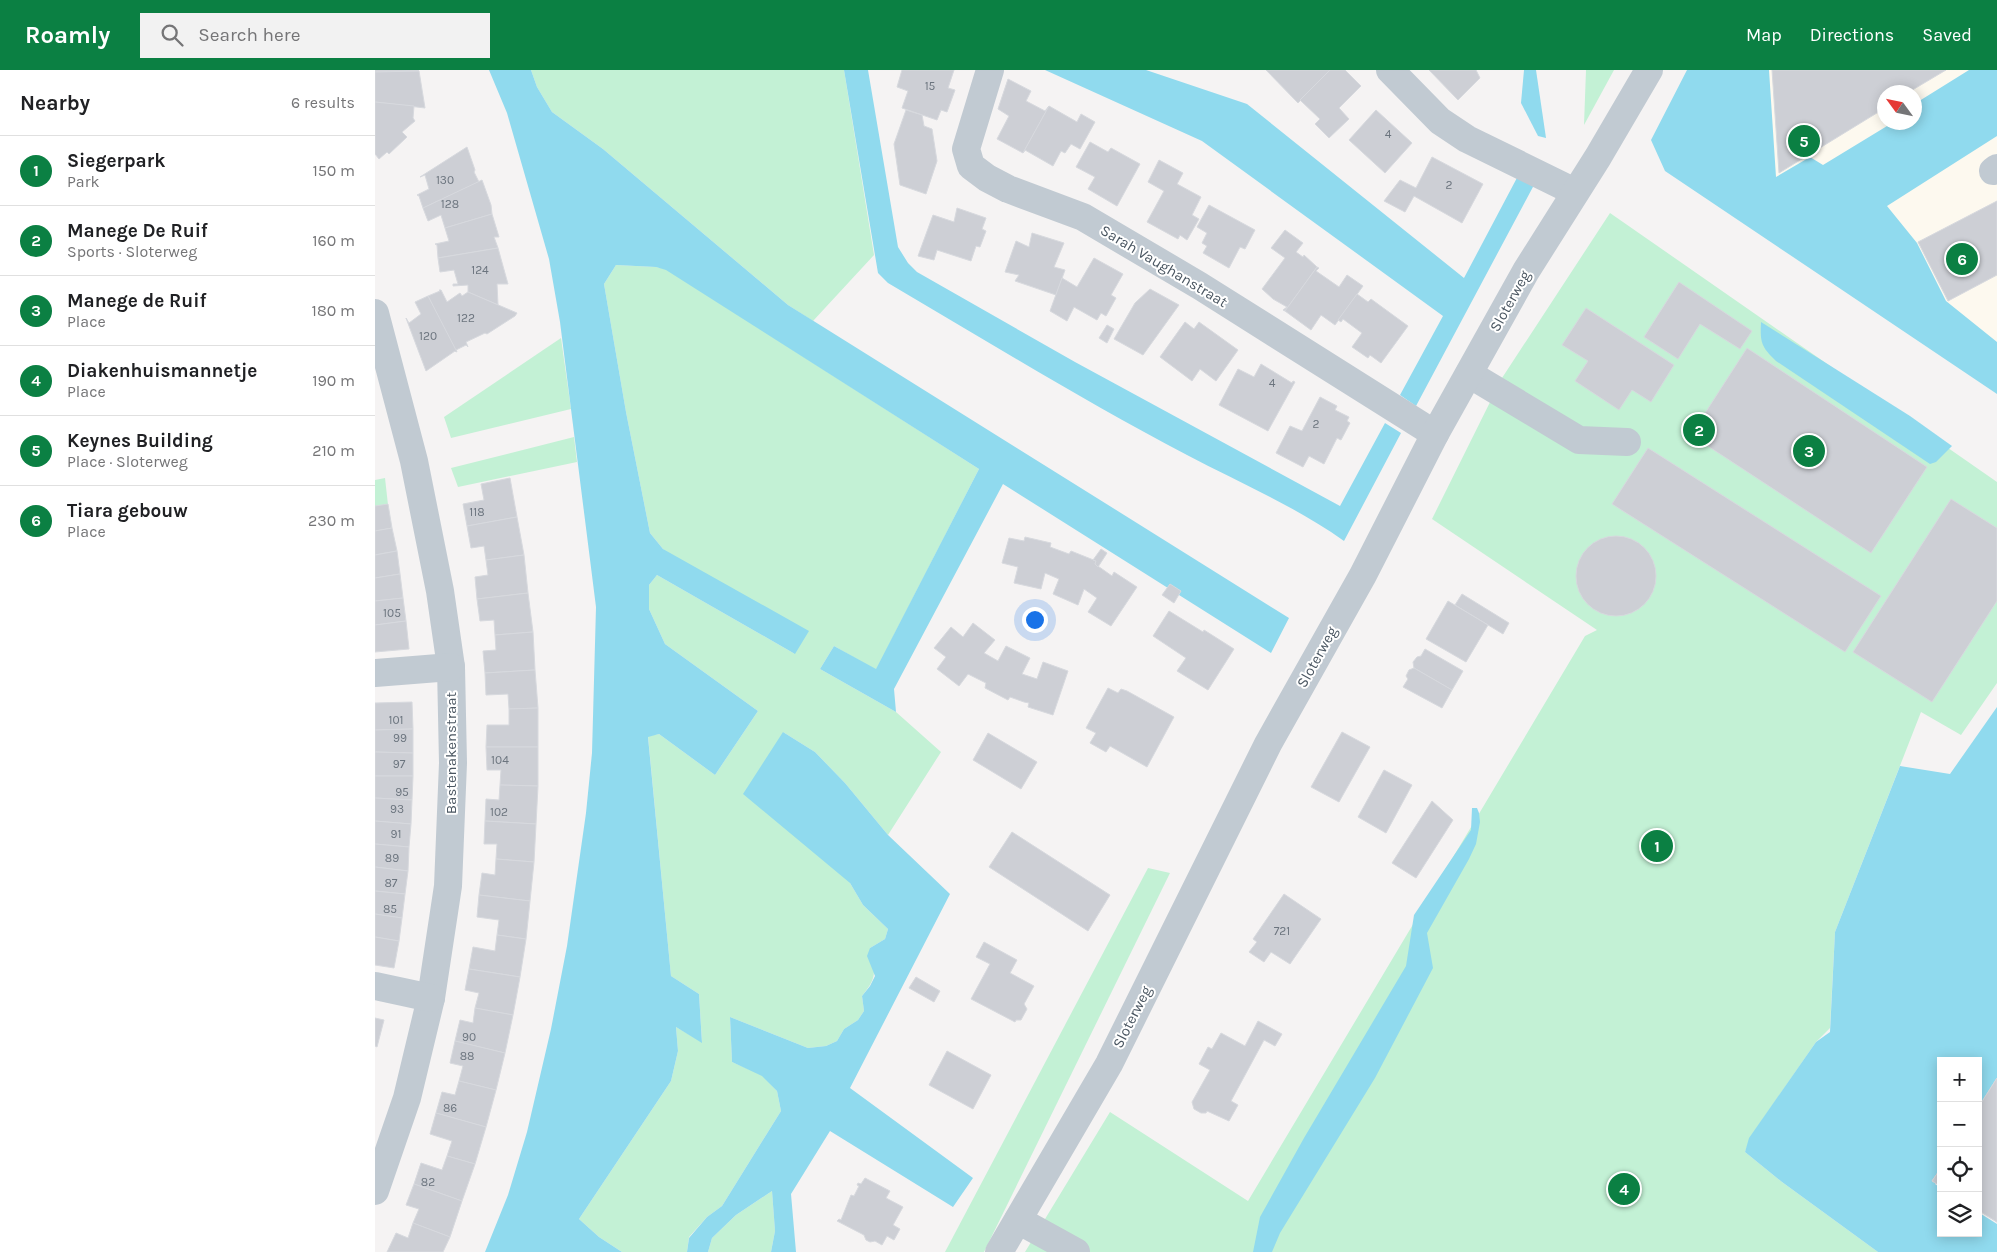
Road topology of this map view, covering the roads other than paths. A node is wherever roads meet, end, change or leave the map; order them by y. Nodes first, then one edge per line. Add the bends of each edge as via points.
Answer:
1 (1390, 70) edge
2 (1649, 70) edge
3 (990, 71) edge
4 (1575, 192) junction
5 (375, 313) edge
6 (1469, 374) junction
7 (1435, 434) junction
8 (1627, 442) dead end
9 (451, 668) junction
10 (375, 672) edge
11 (375, 986) edge
12 (431, 998) junction
13 (375, 1191) edge
14 (1018, 1220) junction
15 (999, 1252) edge
16 (1076, 1252) edge

1 - 4 street via 1440,121 1467,139
2 - 4 street, Sloterweg
3 - 7 street, Sarah Vaughanstraat via 966,149 971,166 1008,189 1083,217
4 - 6 street, Sloterweg via 1526,271
5 - 9 street, Bastenakenstraat via 414,461 440,591
6 - 7 street, Sloterweg
6 - 8 street via 1579,440
7 - 14 street, Sloterweg via 1363,575 1268,744 1109,1064
9 - 10 street
9 - 12 street, Bastenakenstraat via 453,763 448,886
11 - 12 street
12 - 13 street, Bastenakenstraat via 407,1098
14 - 15 street, Sloterweg
14 - 16 street

